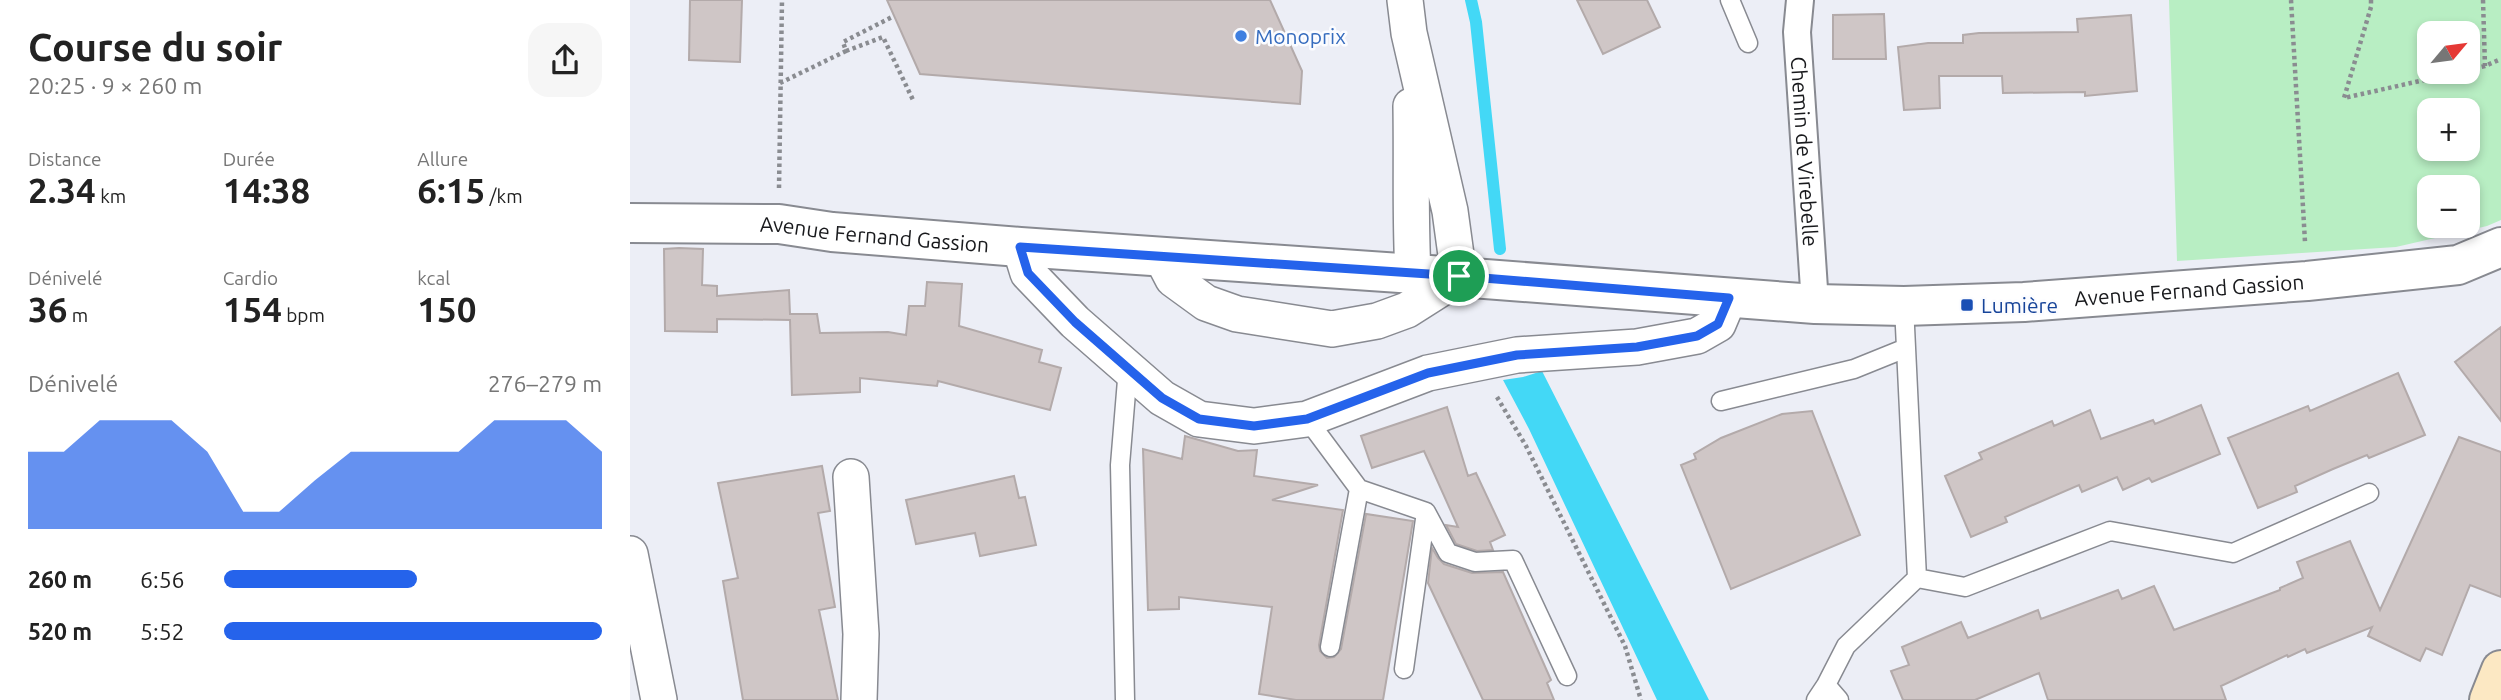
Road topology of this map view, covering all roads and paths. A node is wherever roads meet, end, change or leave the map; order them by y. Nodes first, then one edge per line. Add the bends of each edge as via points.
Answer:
1 (782, 0) edge
2 (1730, 0) edge
3 (1800, 0) edge
4 (2291, 0) edge
5 (2371, 0) edge
6 (2483, 0) edge
7 (894, 16) dead end
8 (1407, 16) edge
9 (1748, 43) dead end
10 (846, 51) junction
11 (2501, 58) edge
12 (2485, 66) junction
13 (2480, 67) edge
14 (2417, 82) edge
15 (780, 83) junction
16 (913, 100) dead end
17 (630, 223) edge
18 (779, 224) junction
19 (1020, 247) junction
20 (2501, 247) edge
21 (1161, 256) junction
22 (2458, 265) junction
23 (2501, 272) edge
24 (1413, 273) junction
25 (1459, 276) junction
26 (2307, 281) junction
27 (1729, 298) junction
28 (1815, 304) junction
29 (1904, 306) junction
30 (1906, 348) junction
31 (1478, 363) junction
32 (1128, 368) junction
33 (1721, 401) dead end
34 (1307, 419) junction
35 (851, 477) dead end
36 (1359, 489) junction
37 (2369, 493) dead end
38 (1426, 512) junction
39 (630, 554) edge
40 (1917, 578) junction
41 (1330, 647) dead end
42 (1404, 669) dead end
43 (2501, 670) edge
44 (1567, 676) dead end
45 (1821, 693) edge
46 (659, 700) edge
47 (859, 700) edge
48 (1125, 700) edge
49 (1642, 700) edge
50 (1839, 700) edge
51 (2489, 700) edge

1 - 15 path
2 - 9 lane
3 - 28 street, Chemin de Virebelle via 1797,32
4 - 26 path
5 - 14 path via 2344,98
6 - 12 path
7 - 10 path via 843,42
8 - 24 street
8 - 25 street via 1442,170
10 - 15 path
10 - 16 path via 883,37
11 - 12 path
12 - 13 path
15 - 18 path
17 - 18 street, Avenue Fernand Gassion
18 - 19 street, Avenue Fernand Gassion
19 - 21 street, Avenue Fernand Gassion
19 - 32 street via 1028,273
20 - 22 street, Avenue Fernand Gassion
21 - 24 street, Avenue Fernand Gassion
21 - 25 street via 1173,279 1206,303 1237,314 1332,328 1377,321 1408,310
22 - 23 street, Avenue Fernand Gassion
22 - 26 street, Avenue Fernand Gassion
24 - 25 street, Avenue Fernand Gassion
25 - 27 street, Avenue Fernand Gassion
26 - 29 street, Avenue Fernand Gassion
27 - 28 street, Avenue Fernand Gassion
27 - 31 street via 1718,324 1697,336 1637,347 1517,355
28 - 29 street, Avenue Fernand Gassion
29 - 30 lane
30 - 33 lane via 1854,369
30 - 40 lane
31 - 34 street via 1428,373
31 - 49 path via 1526,446 1625,646
32 - 34 street via 1162,398 1199,419 1254,426
32 - 48 lane via 1120,465
34 - 36 lane
35 - 47 street
36 - 38 lane
36 - 41 lane
37 - 40 lane via 2233,553 2110,531 1965,587
38 - 42 lane
38 - 44 lane via 1448,553 1475,562 1513,560
39 - 46 street
40 - 45 lane via 1846,646
43 - 51 main road
45 - 50 lane

